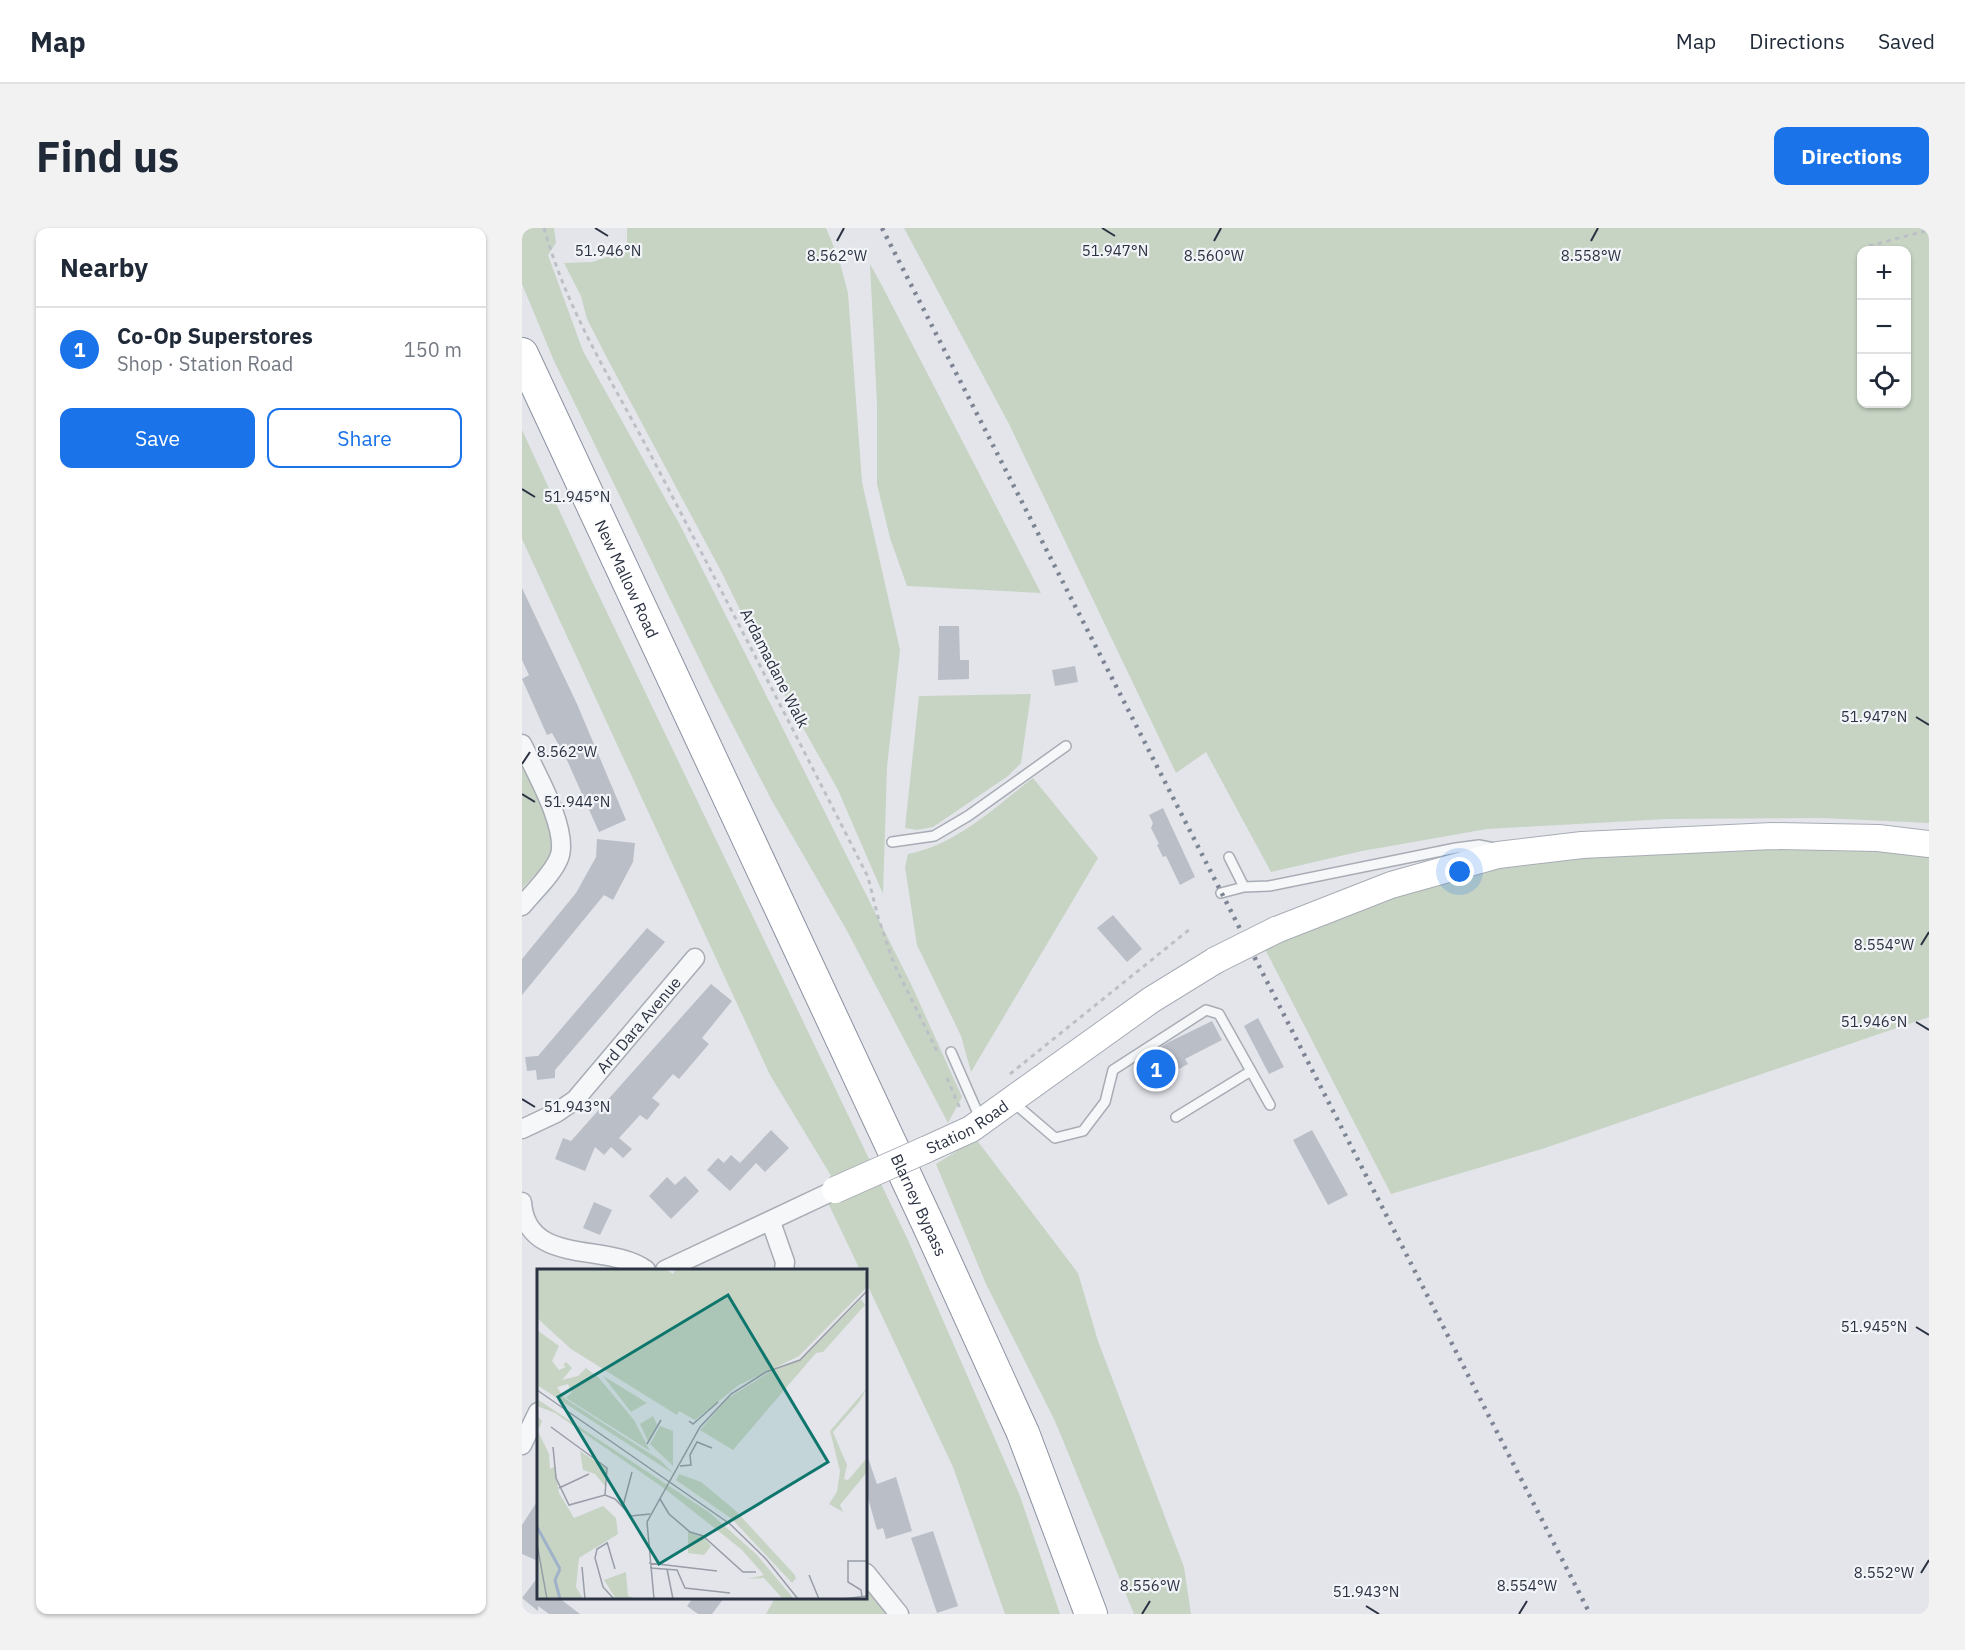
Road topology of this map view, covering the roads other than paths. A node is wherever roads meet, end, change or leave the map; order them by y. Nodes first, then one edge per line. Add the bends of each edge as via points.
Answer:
1 (522, 354) edge
2 (522, 744) edge
3 (1066, 746) dead end
4 (731, 803) joint
5 (892, 842) dead end
6 (1929, 844) edge
7 (1498, 855) junction
8 (1228, 857) dead end
9 (1244, 887) junction
10 (1221, 893) dead end
11 (522, 906) edge
12 (695, 958) dead end
13 (951, 1052) dead end
14 (1251, 1071) junction
15 (1011, 1100) junction
16 (1270, 1105) dead end
17 (978, 1112) junction
18 (1176, 1117) dead end
19 (522, 1129) edge
20 (835, 1190) joint
21 (522, 1202) edge
22 (771, 1222) junction
23 (645, 1269) edge
24 (667, 1269) edge
25 (784, 1269) edge
26 (537, 1414) edge
27 (522, 1445) edge
28 (867, 1574) edge
29 (899, 1614) edge
30 (1091, 1614) edge

1 - 4 highway, New Mallow Road
2 - 11 street via 552,807 561,842 554,866
3 - 5 lane via 934,836
4 - 30 highway, Blarney Bypass via 1023,1433
6 - 7 street, Station Road via 1878,838 1772,836 1582,845
7 - 9 lane via 1494,848 1479,845 1269,886
7 - 15 street, Station Road, bridge via 1391,885 1276,930 1216,960 1151,1000
8 - 9 lane
9 - 10 lane
12 - 19 street, Ard Dara Avenue via 575,1100
13 - 17 lane
14 - 15 lane via 1219,1014 1206,1010 1113,1070 1105,1102 1083,1131 1055,1138
14 - 16 lane
14 - 18 lane
15 - 17 street, Station Road
17 - 20 street, Station Road, bridge via 925,1150
20 - 22 street, Station Road
21 - 23 street via 526,1224 551,1244 615,1257
22 - 24 street, Station Road
22 - 25 street
26 - 27 street
28 - 29 street

